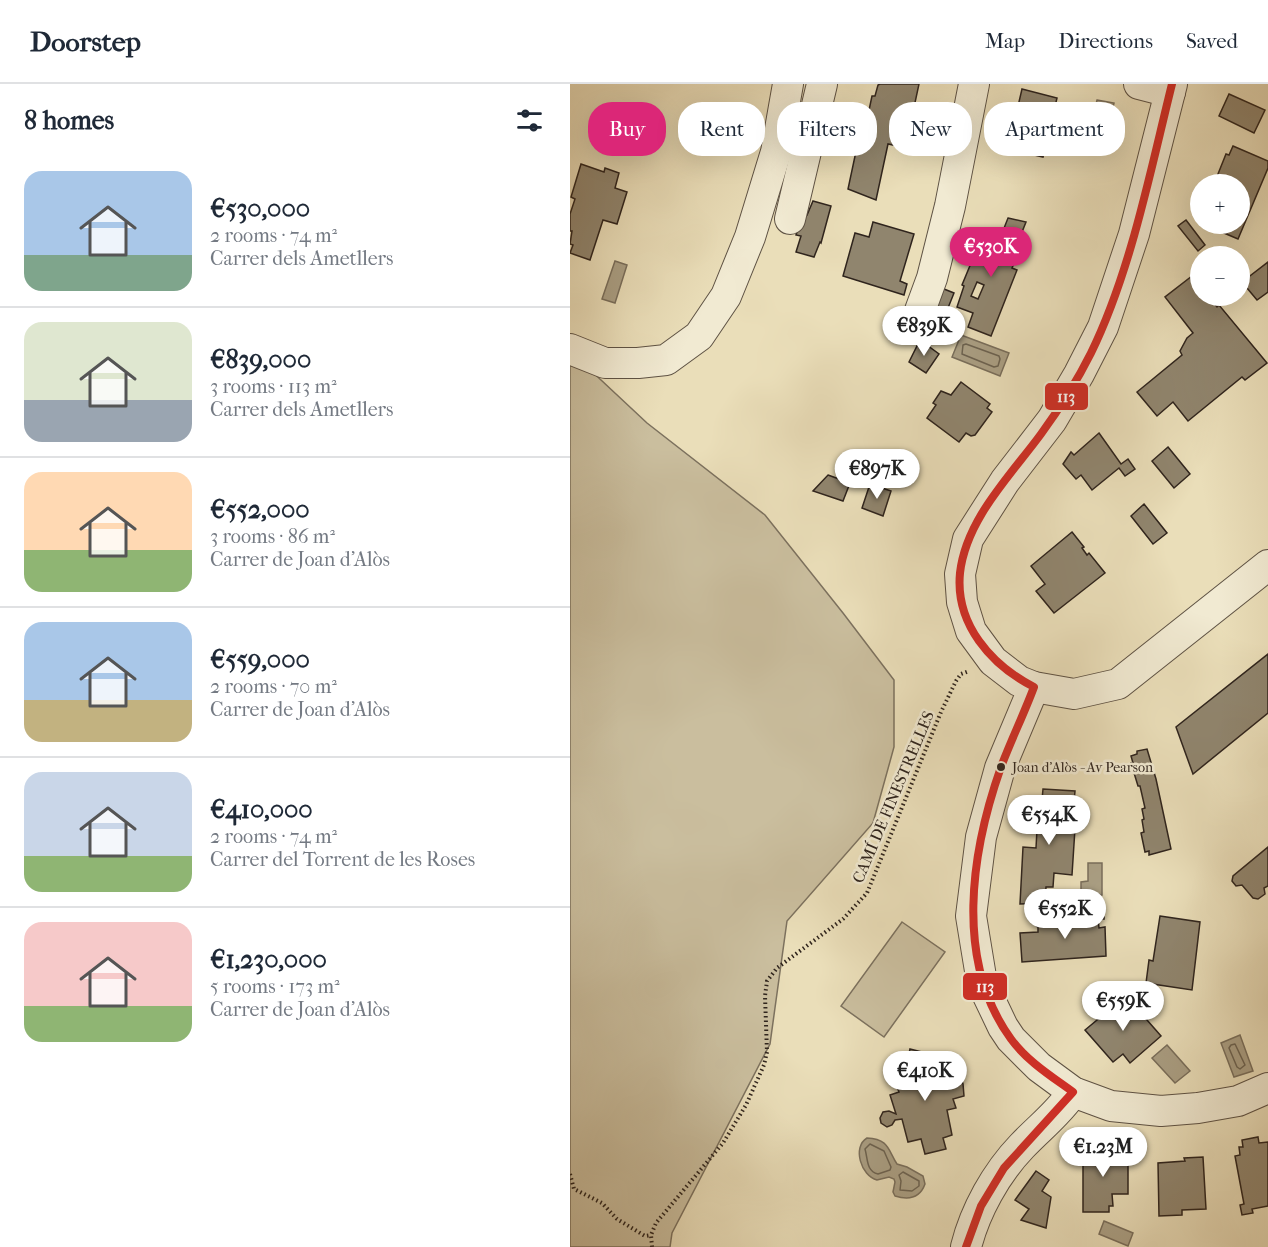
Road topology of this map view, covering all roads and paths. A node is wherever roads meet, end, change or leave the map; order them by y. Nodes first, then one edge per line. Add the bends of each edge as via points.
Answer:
1 (789, 84) edge
2 (822, 84) edge
3 (974, 84) edge
4 (1139, 84) edge
5 (1171, 88) edge
6 (790, 219) dead end
7 (914, 327) dead end
8 (570, 349) edge
9 (1268, 565) edge
10 (993, 661) junction
11 (1034, 687) junction
12 (1268, 1088) edge
13 (1073, 1092) junction
14 (570, 1174) edge
15 (651, 1235) junction
16 (652, 1247) edge
17 (966, 1247) edge

1 - 8 street via 776,152 750,237 726,296 699,336 666,360 638,363 605,363
2 - 6 street
3 - 7 street via 950,207 932,278
4 - 5 street
5 - 10 street via 1134,234 1103,327 1052,420 1005,481 968,539 960,574 962,602 971,631
9 - 11 street via 1118,684 1074,694
10 - 11 street
10 - 15 path, CAMÍ DE FINESTRELLES via 961,674 956,681 867,893 843,919 777,968 767,981 767,1052 746,1105 723,1143 656,1223
11 - 13 street via 1000,768 981,837 972,916 982,983 1003,1027 1039,1067
12 - 13 street via 1216,1106 1161,1111 1111,1106
13 - 17 street via 998,1176 972,1224
14 - 15 path via 574,1189 602,1203 617,1219 645,1236
15 - 16 path

